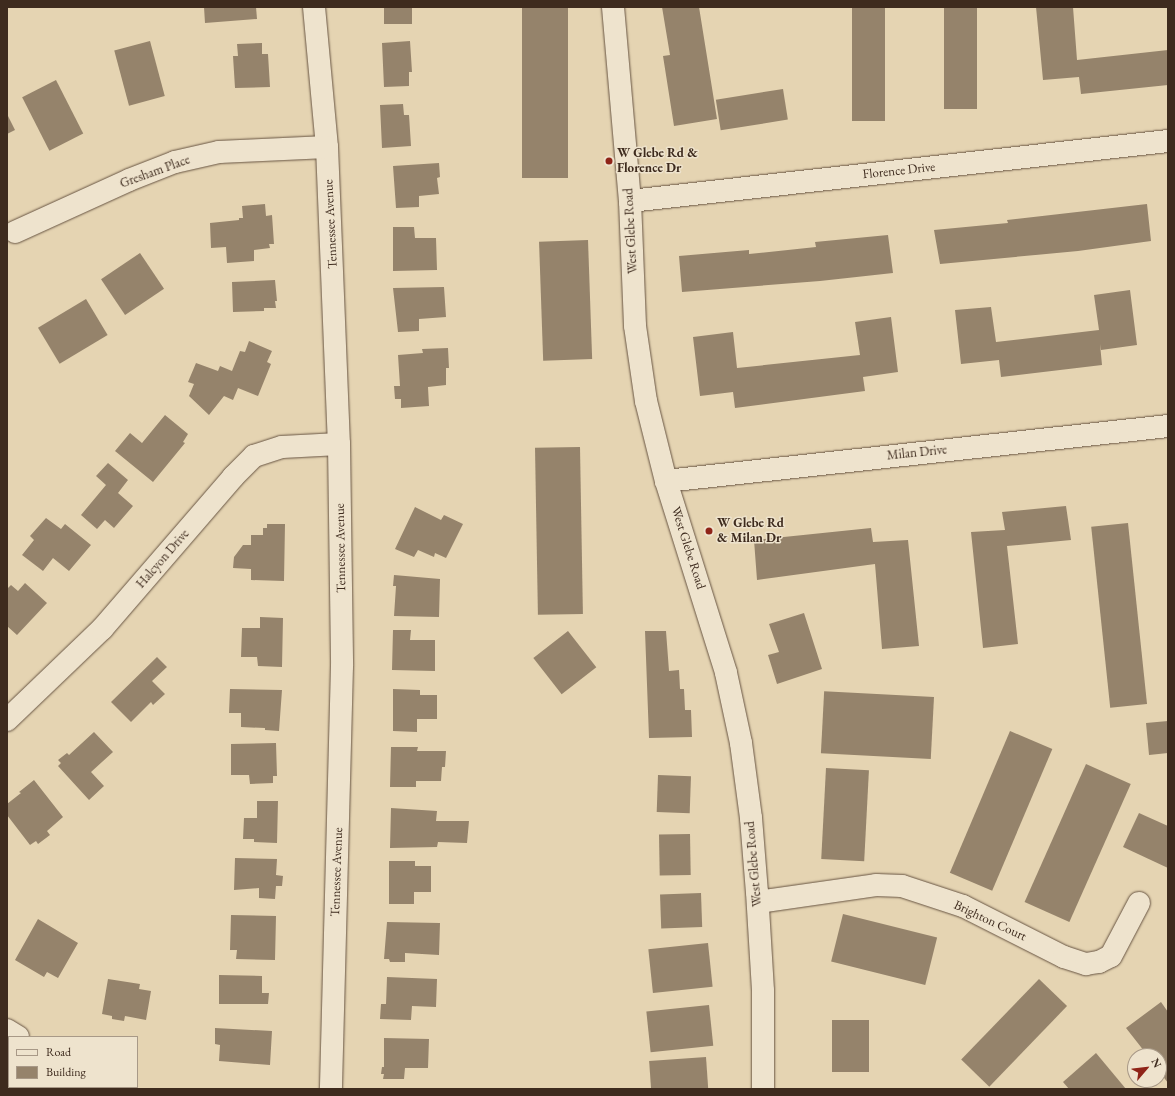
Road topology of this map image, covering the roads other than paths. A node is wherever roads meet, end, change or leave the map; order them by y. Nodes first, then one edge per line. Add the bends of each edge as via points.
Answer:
1 (314, 7) edge
2 (613, 7) edge
3 (1168, 141) edge
4 (327, 147) junction
5 (630, 201) junction
6 (15, 232) dead end
7 (1168, 426) edge
8 (339, 444) junction
9 (666, 481) junction
10 (7, 720) edge
11 (758, 902) junction
12 (1139, 903) dead end
13 (7, 1030) edge
14 (16, 1036) edge
15 (331, 1089) edge
16 (763, 1089) edge

1 - 4 street, Tennessee Avenue
2 - 5 street, West Glebe Road
3 - 5 street, Florence Drive
4 - 6 street, Gresham Place via 219,152 175,162
4 - 8 street, Tennessee Avenue
5 - 9 street, West Glebe Road via 635,326 653,435
7 - 9 street, Milan Drive
8 - 10 street, Halcyon Drive via 282,447 254,456 102,629
8 - 15 street, Tennessee Avenue via 342,666
9 - 11 street, West Glebe Road via 726,673 741,743
11 - 12 street, Brighton Court via 876,886 902,886 963,906 1064,957 1086,964 1099,962 1111,956
11 - 16 street, West Glebe Road via 763,991
13 - 14 street

